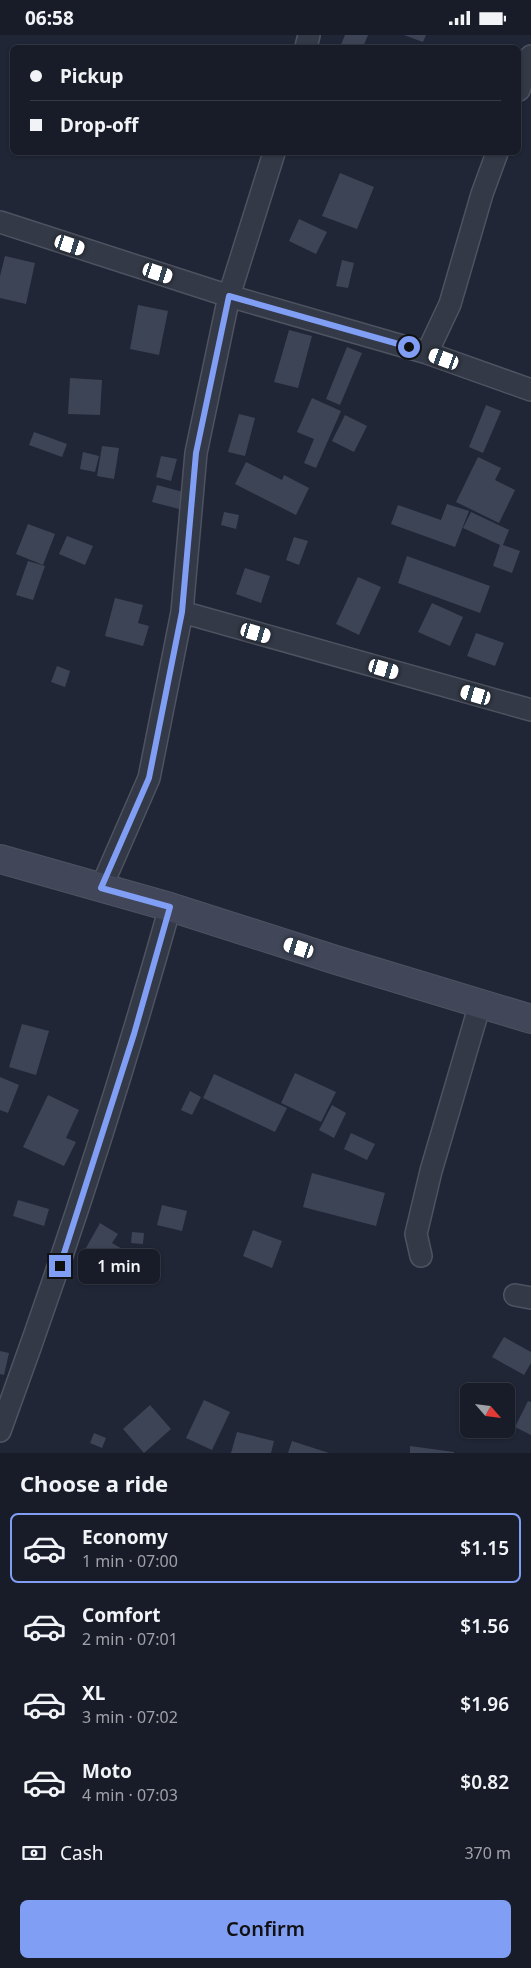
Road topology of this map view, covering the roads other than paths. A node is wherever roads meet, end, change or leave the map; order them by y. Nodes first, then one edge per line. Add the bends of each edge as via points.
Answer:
1 (531, 56) edge
2 (521, 84) edge
3 (273, 155) edge
4 (496, 155) edge
5 (0, 222) edge
6 (229, 296) junction
7 (427, 353) junction
8 (531, 390) edge
9 (182, 612) junction
10 (531, 710) edge
11 (0, 859) edge
12 (101, 888) junction
13 (170, 907) junction
14 (480, 1004) junction
15 (531, 1019) edge
16 (421, 1256) dead end
17 (0, 1431) edge

1 - 2 street
3 - 6 street
4 - 7 street via 450,304
5 - 6 street
6 - 7 street
6 - 9 street via 196,453
7 - 8 street
9 - 10 street
9 - 12 street via 149,778
11 - 12 main road
12 - 13 main road
13 - 14 main road
13 - 17 street via 94,1164
14 - 15 main road
14 - 16 street via 430,1171 416,1235

